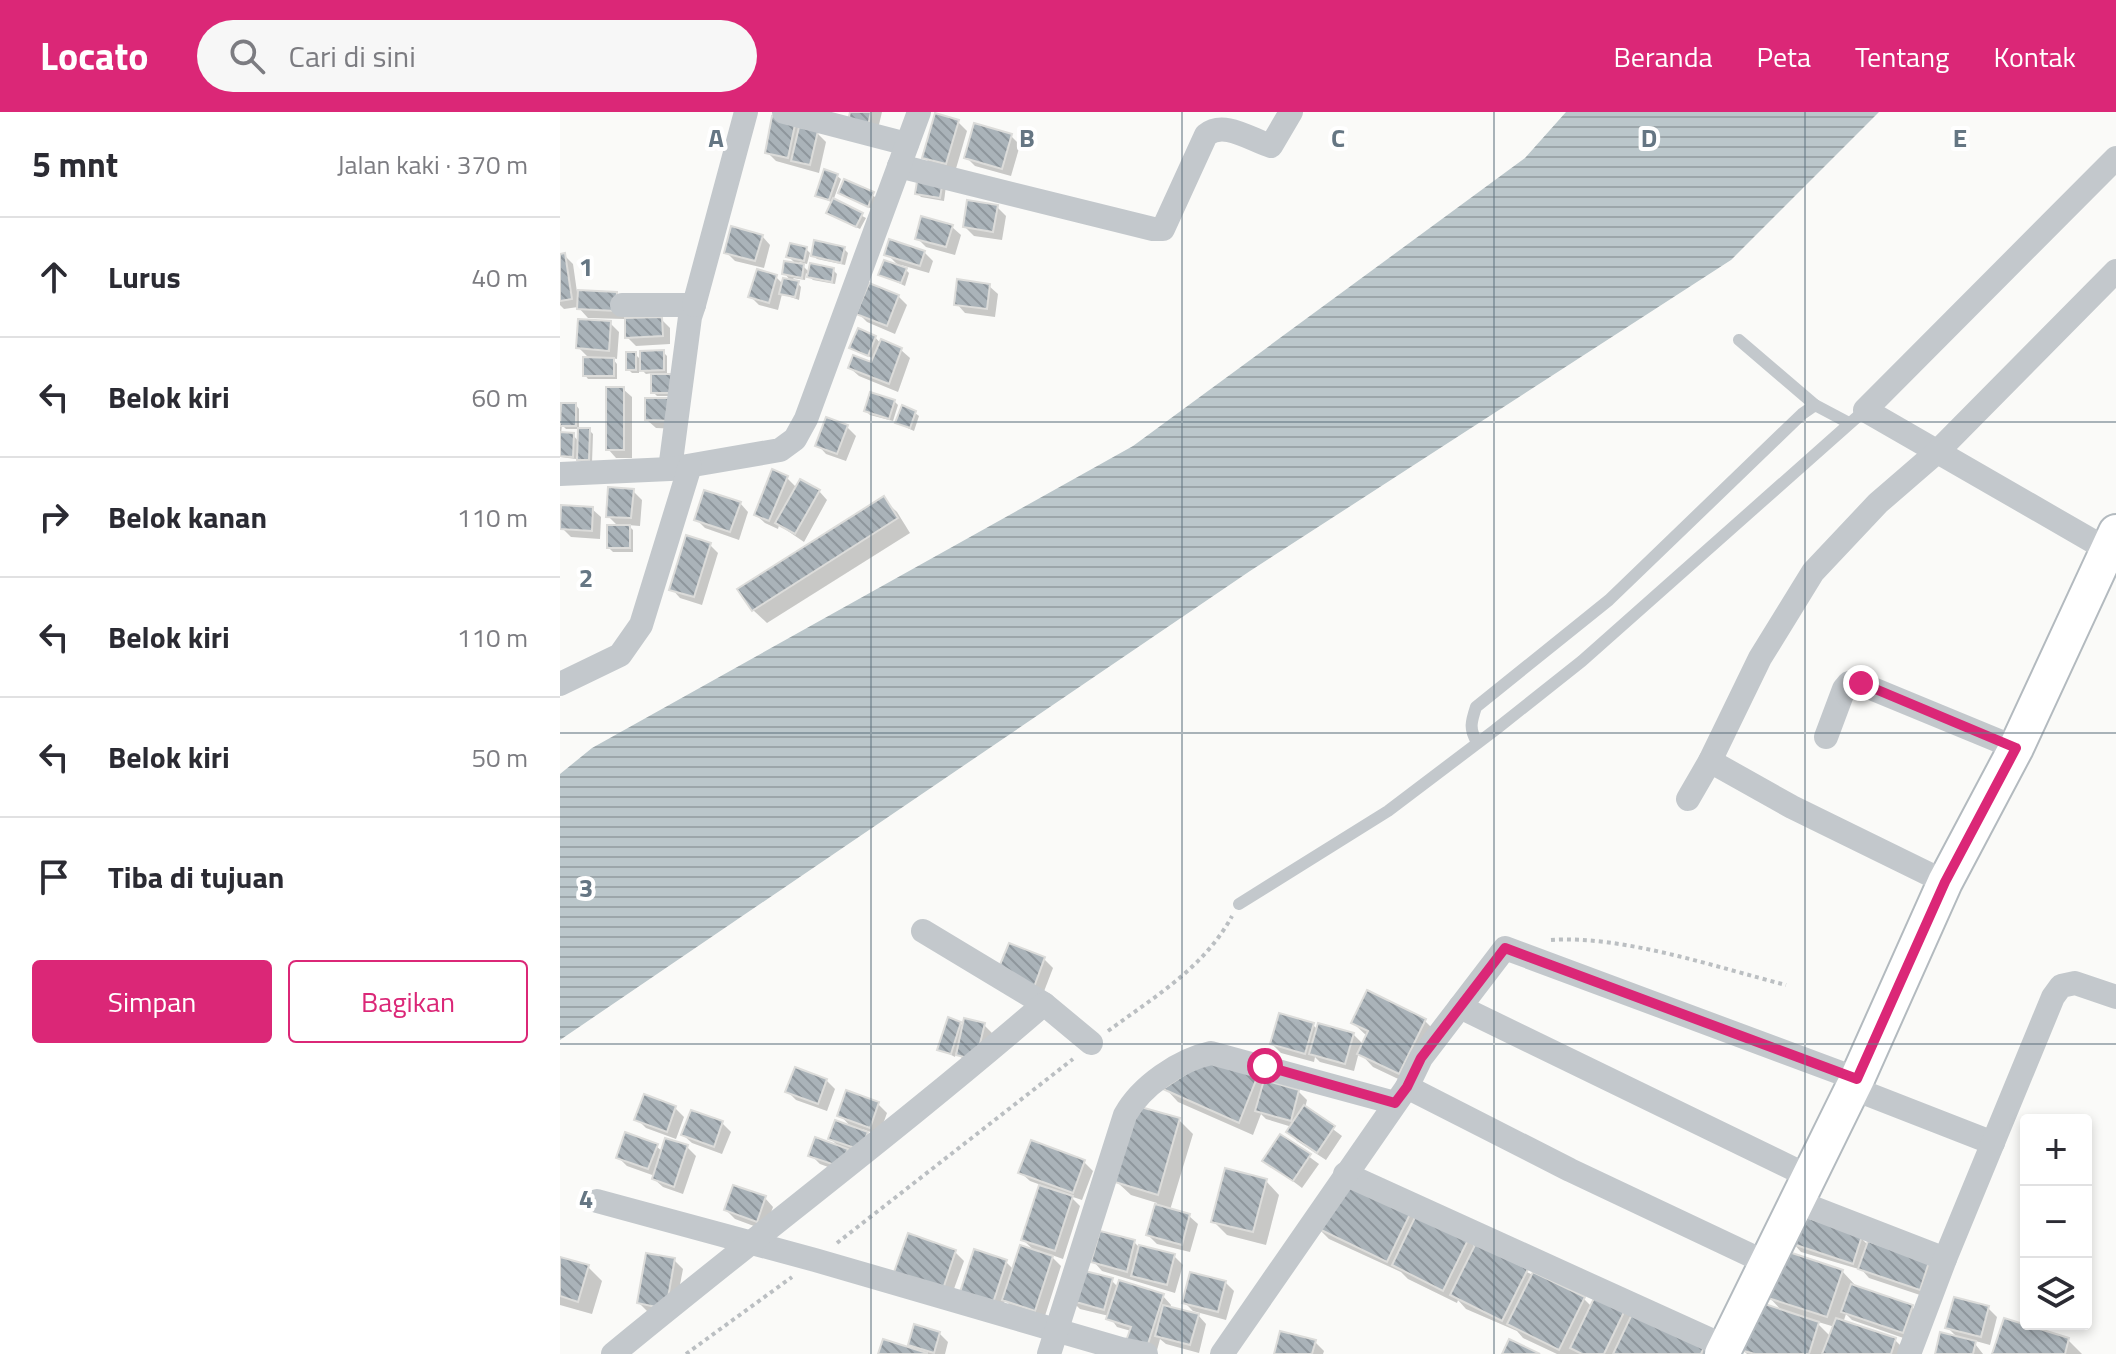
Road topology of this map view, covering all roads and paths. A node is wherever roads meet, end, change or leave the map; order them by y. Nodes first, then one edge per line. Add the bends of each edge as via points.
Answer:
1 (746, 112) edge
2 (784, 112) edge
3 (919, 112) edge
4 (1291, 112) edge
5 (903, 155) junction
6 (2116, 158) edge
7 (2116, 271) edge
8 (622, 305) dead end
9 (694, 305) junction
10 (1739, 340) dead end
11 (1815, 405) junction
12 (1857, 417) junction
13 (1937, 452) junction
14 (680, 467) junction
15 (560, 474) edge
16 (2112, 541) edge
17 (560, 684) edge
18 (1826, 737) dead end
19 (1477, 742) junction
20 (2016, 748) junction
21 (1710, 761) junction
22 (1688, 799) dead end
23 (1945, 882) junction
24 (1239, 904) joint
25 (923, 931) dead end
26 (1505, 948) junction
27 (1786, 985) dead end
28 (2116, 997) edge
29 (1044, 1004) junction
30 (1460, 1007) junction
31 (1091, 1043) junction
32 (1854, 1084) junction
33 (1401, 1095) junction
34 (1993, 1143) junction
35 (1345, 1174) junction
36 (1804, 1189) junction
37 (597, 1201) dead end
38 (746, 1244) junction
39 (1945, 1259) junction
40 (815, 1260) junction
41 (1767, 1263) junction
42 (1056, 1330) junction
43 (1724, 1351) edge
44 (613, 1354) edge
45 (686, 1354) edge
46 (1049, 1354) edge
47 (1146, 1354) edge
48 (1222, 1354) edge
49 (1909, 1354) edge

1 - 9 street
2 - 5 street
3 - 5 street
4 - 5 street via 1271,146 1224,129 1206,135 1163,229
5 - 14 street via 795,439 780,450
6 - 12 street
7 - 13 street
8 - 9 street
9 - 14 street
10 - 11 lane
11 - 12 lane
11 - 19 lane via 1609,600 1476,707 1470,722
12 - 13 street
12 - 19 lane via 1582,661
13 - 16 street
13 - 21 street via 1878,503 1804,584 1760,658
14 - 15 street
14 - 17 street via 641,625 620,655
16 - 20 street
18 - 20 street via 1844,689 1856,682
19 - 24 lane via 1388,811
20 - 23 street
21 - 22 street
21 - 23 street
23 - 32 street
24 - 31 path via 1201,960
25 - 29 street
26 - 27 path via 1534,941 1600,941
26 - 30 street
26 - 32 street
28 - 34 street via 2075,983 2061,986
29 - 31 street
29 - 38 street via 934,1098
30 - 33 street
30 - 36 street
31 - 40 path
32 - 34 street
32 - 36 street
33 - 35 street
33 - 41 street
33 - 42 street via 1211,1053 1169,1071 1125,1115
34 - 39 street
35 - 43 street
35 - 48 street
36 - 39 street
36 - 41 street
37 - 38 street
38 - 40 street
38 - 44 street
39 - 49 street
40 - 42 street
40 - 45 path
41 - 43 street
42 - 46 street
42 - 47 street

